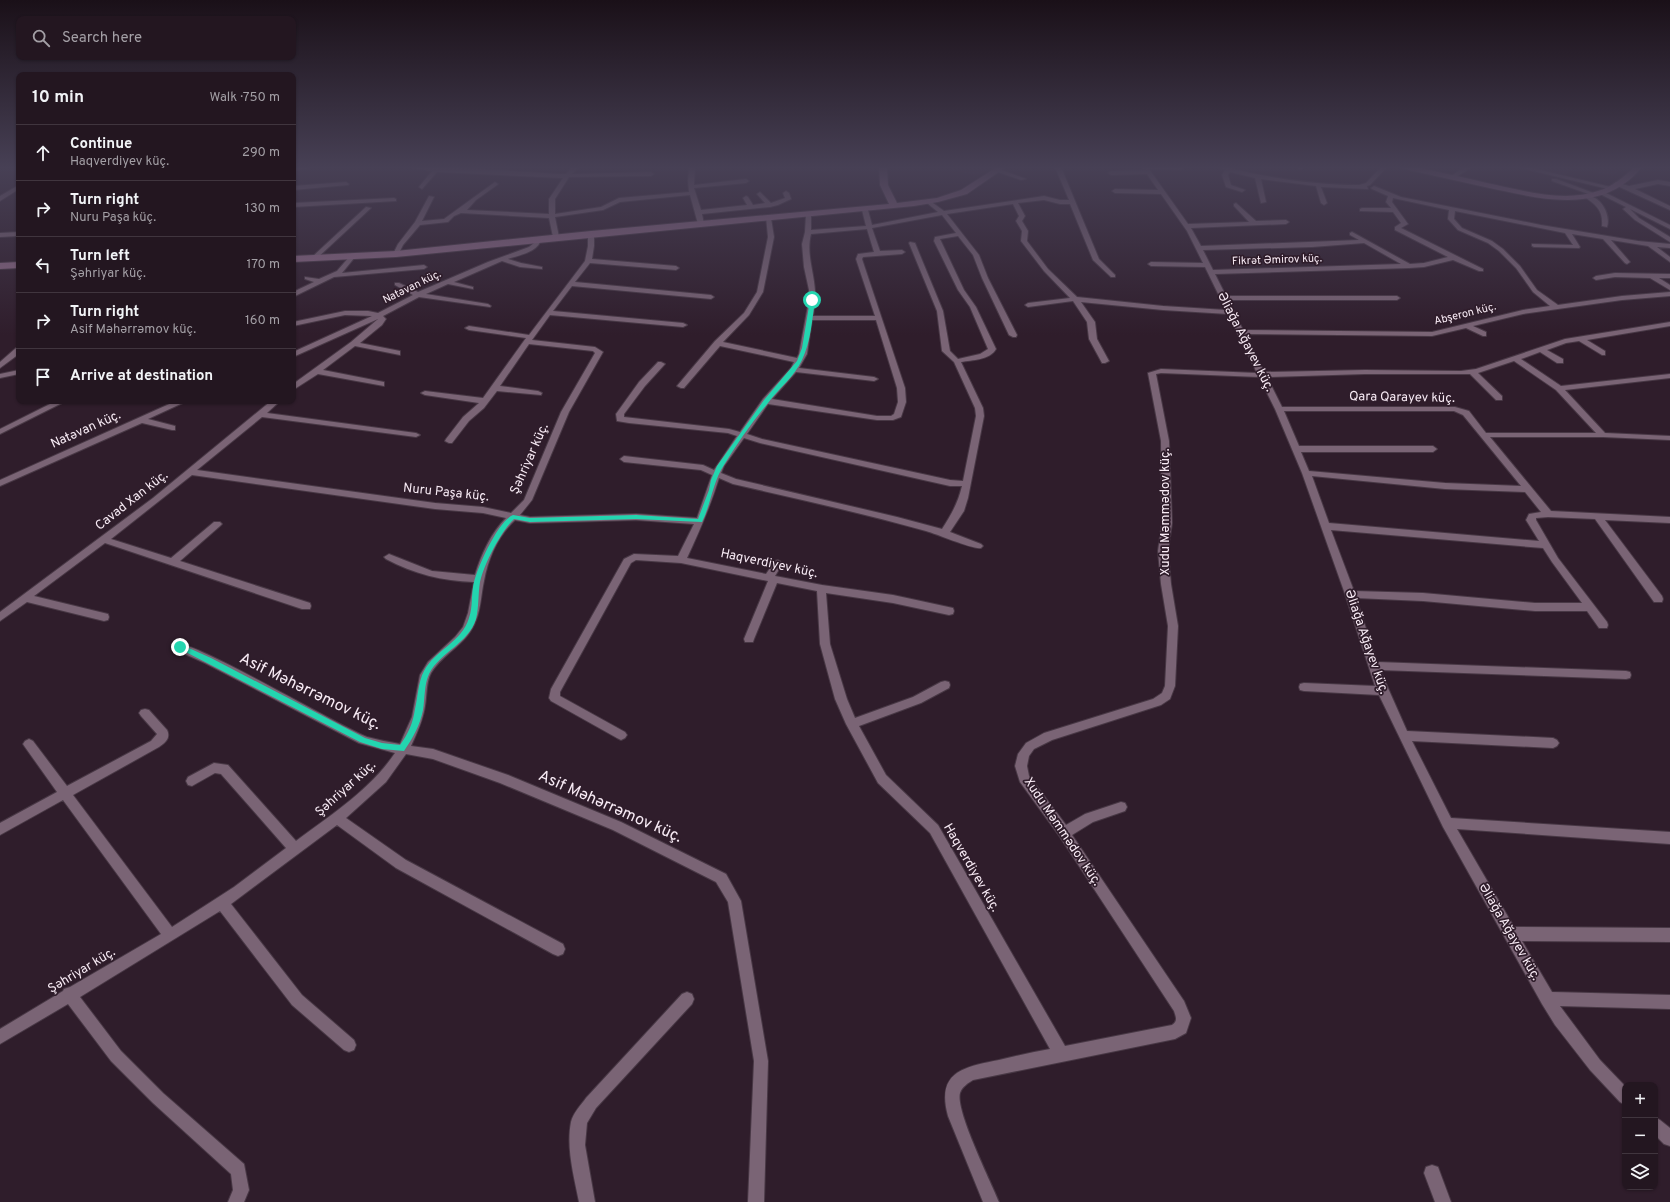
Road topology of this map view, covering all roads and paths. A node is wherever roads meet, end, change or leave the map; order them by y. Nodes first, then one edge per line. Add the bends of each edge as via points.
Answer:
1 (352, 223) edge
2 (418, 223) edge
3 (554, 223) edge
4 (710, 223) edge
5 (769, 223) edge
6 (808, 223) edge
7 (868, 223) edge
8 (891, 223) edge
9 (951, 223) edge
10 (1020, 223) edge
11 (1081, 223) edge
12 (1185, 223) edge
13 (1252, 223) edge
14 (1405, 223) edge
15 (1454, 223) edge
16 (1519, 223) edge
17 (1643, 223) edge
18 (700, 224) joint
19 (1187, 226) junction
20 (868, 227) junction
21 (808, 232) junction
22 (1568, 232) junction
23 (16, 234) edge
24 (591, 234) junction
25 (960, 234) junction
26 (1352, 234) dead end
27 (0, 235) edge
28 (556, 237) junction
29 (1605, 238) junction
30 (538, 239) junction
31 (1670, 240) edge
32 (1365, 241) junction
33 (912, 243) dead end
34 (1534, 245) dead end
35 (1651, 245) junction
36 (1670, 246) edge
37 (1198, 248) junction
38 (878, 252) junction
39 (902, 252) dead end
40 (396, 254) junction
41 (352, 257) junction
42 (1452, 257) junction
43 (296, 259) edge
44 (313, 259) junction
45 (502, 259) junction
46 (1670, 260) edge
47 (588, 261) junction
48 (1627, 262) dead end
49 (1151, 264) dead end
50 (16, 265) edge
51 (424, 266) dead end
52 (1409, 266) junction
53 (0, 267) edge
54 (540, 268) dead end
55 (676, 268) dead end
56 (1208, 269) junction
57 (1481, 270) dead end
58 (334, 275) junction
59 (1114, 276) dead end
60 (1652, 276) junction
61 (1670, 276) edge
62 (306, 278) dead end
63 (1596, 278) dead end
64 (320, 282) junction
65 (448, 282) junction
66 (397, 284) dead end
67 (571, 284) junction
68 (472, 288) dead end
69 (1670, 288) edge
70 (296, 294) edge
71 (1670, 294) edge
72 (418, 295) junction
73 (711, 296) dead end
74 (1075, 298) junction
75 (1223, 298) junction
76 (1397, 298) dead end
77 (1028, 305) dead end
78 (488, 306) dead end
79 (1556, 307) junction
80 (1231, 312) junction
81 (548, 313) junction
82 (379, 315) junction
83 (810, 318) junction
84 (879, 318) junction
85 (296, 323) edge
86 (1670, 324) edge
87 (683, 325) dead end
88 (1467, 326) junction
89 (469, 328) dead end
90 (1240, 332) junction
91 (1483, 334) dead end
92 (1013, 335) dead end
93 (1581, 339) junction
94 (529, 340) junction
95 (718, 343) junction
96 (354, 344) junction
97 (1541, 349) junction
98 (16, 353) edge
99 (397, 353) dead end
100 (1602, 353) dead end
101 (296, 354) edge
102 (1515, 358) junction
103 (957, 361) junction
104 (1106, 361) dead end
105 (1560, 362) dead end
106 (660, 364) dead end
107 (797, 365) junction
108 (0, 366) edge
109 (316, 371) junction
110 (1472, 372) junction
111 (16, 373) edge
112 (1261, 375) junction
113 (0, 376) edge
114 (1670, 376) edge
115 (874, 379) dead end
116 (381, 384) dead end
117 (296, 386) edge
118 (681, 386) dead end
119 (496, 388) junction
120 (1560, 388) junction
121 (425, 393) dead end
122 (538, 393) dead end
123 (1499, 398) dead end
124 (485, 401) junction
125 (766, 401) junction
126 (56, 404) edge
127 (174, 404) edge
128 (272, 404) edge
129 (1279, 409) junction
130 (259, 414) junction
131 (141, 420) junction
132 (172, 428) dead end
133 (0, 432) edge
134 (744, 434) junction
135 (416, 435) dead end
136 (1484, 435) junction
137 (1603, 435) junction
138 (1670, 438) edge
139 (449, 441) dead end
140 (1296, 449) junction
141 (1433, 449) dead end
142 (624, 459) dead end
143 (190, 472) junction
144 (1306, 473) junction
145 (716, 474) junction
146 (0, 483) edge
147 (967, 484) junction
148 (1528, 489) junction
149 (1548, 514) junction
150 (1597, 516) junction
151 (513, 517) junction
152 (1670, 520) edge
153 (700, 521) junction
154 (217, 524) dead end
155 (1324, 526) junction
156 (944, 533) junction
157 (105, 540) junction
158 (1546, 545) junction
159 (978, 546) dead end
160 (389, 557) dead end
161 (682, 560) junction
162 (173, 562) junction
163 (778, 563) dead end
164 (772, 578) junction
165 (478, 579) junction
166 (822, 589) junction
167 (1350, 594) junction
168 (26, 598) junction
169 (1658, 598) dead end
170 (306, 606) dead end
171 (1590, 607) junction
172 (949, 611) dead end
173 (0, 617) edge
174 (104, 617) dead end
175 (1603, 625) dead end
176 (749, 640) dead end
177 (180, 647) dead end
178 (1373, 666) junction
179 (1626, 675) dead end
180 (945, 685) dead end
181 (1304, 687) dead end
182 (1383, 692) junction
183 (145, 713) dead end
184 (852, 724) junction
185 (621, 735) dead end
186 (1404, 736) junction
187 (1553, 743) dead end
188 (29, 744) dead end
189 (402, 749) junction
190 (192, 781) dead end
191 (65, 792) junction
192 (1121, 807) dead end
193 (337, 818) junction
194 (1447, 823) junction
195 (0, 829) edge
196 (1064, 833) junction
197 (1670, 838) edge
198 (295, 849) junction
199 (222, 903) junction
200 (1509, 934) junction
201 (170, 935) junction
202 (1670, 935) edge
203 (558, 949) dead end
204 (69, 994) junction
205 (687, 999) dead end
206 (1547, 999) junction
207 (1670, 1002) edge
208 (0, 1037) edge
209 (349, 1045) dead end
210 (1061, 1054) junction
211 (1622, 1094) edge
212 (1658, 1128) edge
213 (1670, 1138) edge
214 (1432, 1174) dead end
215 (236, 1202) edge
216 (587, 1202) edge
217 (756, 1202) edge
218 (991, 1202) edge
219 (1442, 1202) edge

1 - 44 street
2 - 40 street
3 - 28 street
4 - 18 street
5 - 95 street via 771,238 760,292 747,314
6 - 21 street
7 - 20 street
8 - 20 street
9 - 25 street
10 - 74 street via 1025,231 1024,241 1046,270
11 - 59 street via 1096,260
12 - 19 street, Əliağa Ağayev küç.
13 - 19 street
14 - 42 street via 1397,228 1399,231
15 - 79 street via 1465,232 1490,242 1501,250 1536,291
16 - 22 street
17 - 31 street
18 - 24 street
19 - 37 street, Əliağa Ağayev küç.
20 - 21 street
20 - 38 street
21 - 83 street via 805,244 812,290
22 - 29 street
22 - 34 street via 1577,247
23 - 27 street
24 - 28 street
24 - 47 street
25 - 92 street via 976,255
25 - 103 street via 940,236 937,240 992,349 982,356
26 - 32 street
28 - 30 street
29 - 35 street
29 - 48 street
30 - 40 street
30 - 45 street, Natəvan küç. via 537,244 531,248
32 - 37 street
32 - 52 street
33 - 103 street via 940,311 946,351
35 - 36 street
35 - 46 street
37 - 56 street, Əliağa Ağayev küç.
38 - 39 street
38 - 84 street via 860,255 859,259
40 - 41 street
41 - 44 street
41 - 58 street via 343,269
42 - 52 street, Fikrət Əmirov küç. via 1429,264
42 - 57 street
43 - 44 street
45 - 54 street
45 - 65 street, Natəvan küç.
47 - 55 street
47 - 67 street
49 - 56 street, Fikrət Əmirov küç.
50 - 53 street
51 - 58 street
52 - 56 street, Fikrət Əmirov küç.
56 - 75 street, Əliağa Ağayev küç.
58 - 64 street
60 - 61 street
60 - 63 street via 1615,275
60 - 69 street
62 - 64 street
64 - 70 street
65 - 68 street
65 - 72 street, Natəvan küç.
66 - 72 street
67 - 73 street
67 - 81 street
71 - 79 street, Abşeron küç.
72 - 78 street
72 - 82 street, Natəvan küç.
74 - 77 street
74 - 80 street via 1163,308
74 - 104 street via 1091,322 1093,339
75 - 76 street
75 - 80 street, Əliağa Ağayev küç.
79 - 88 street, Abşeron küç. via 1507,314
80 - 90 street, Əliağa Ağayev küç.
81 - 87 street
81 - 94 street
82 - 85 street via 355,312
82 - 96 street via 382,318 379,323
82 - 101 street, Natəvan küç.
83 - 84 street
83 - 107 street via 805,348
84 - 125 street via 901,388 902,402 898,415 893,418 877,418
86 - 93 street, Xudu Məmmədov küç.
88 - 90 street, Abşeron küç. via 1419,334
88 - 91 street
89 - 94 street
90 - 112 street, Əliağa Ağayev küç.
93 - 97 street, Xudu Məmmədov küç.
93 - 100 street
94 - 119 street
94 - 151 street, Şəhriyar küç. via 595,349 599,352 565,412 524,508
95 - 107 street
95 - 118 street
96 - 99 street
96 - 109 street
97 - 102 street, Xudu Məmmədov küç.
97 - 105 street
98 - 108 street
102 - 110 street, Xudu Məmmədov küç.
102 - 120 street
103 - 147 street via 979,408 980,416
106 - 134 street via 620,414 620,419
107 - 115 street via 818,373
107 - 125 street
109 - 116 street
109 - 117 street
110 - 112 street, Xudu Məmmədov küç.
110 - 123 street
111 - 113 street
112 - 129 street, Əliağa Ağayev küç.
112 - 196 street, Xudu Məmmədov küç. via 1161,371 1151,374 1165,441 1167,523 1163,552 1173,626 1170,686 1166,696 1157,702 1048,736 1030,746 1024,754 1021,766 1024,778
114 - 120 street
119 - 122 street
119 - 124 street
120 - 137 street
121 - 124 street
124 - 139 street via 466,419
125 - 134 street
126 - 133 street
127 - 131 street, Natəvan küç.
128 - 130 street, Cavad Xan küç.
129 - 136 street, Qara Qarayev küç. via 1455,409 1466,413
129 - 140 street, Əliağa Ağayev küç.
130 - 135 street
130 - 143 street, Cavad Xan küç.
131 - 132 street
131 - 146 street, Natəvan küç.
134 - 145 street
134 - 147 street via 760,440 950,483
136 - 137 street
136 - 148 street, Qara Qarayev küç.
137 - 138 street
140 - 141 street
140 - 144 street, Əliağa Ağayev küç.
142 - 145 street via 697,467
143 - 151 street, Nuru Paşa küç. via 483,510
143 - 157 street, Cavad Xan küç.
144 - 148 street via 1445,486
144 - 155 street, Əliağa Ağayev küç.
145 - 153 street
145 - 156 street via 733,481
147 - 156 street via 959,511
148 - 149 street, Qara Qarayev küç.
149 - 150 street
149 - 158 street via 1532,516 1531,520
150 - 152 street
150 - 169 street
151 - 153 street, Nuru Paşa küç. via 530,520 636,517
151 - 165 street, Şəhriyar küç. via 498,534
153 - 161 street
154 - 162 street
155 - 158 street
155 - 167 street, Əliağa Ağayev küç.
156 - 159 street
157 - 162 street
157 - 168 street, Cavad Xan küç.
158 - 171 street
160 - 165 street via 440,577
161 - 164 street, Haqverdiyev küç.
161 - 185 street, Haqverdiyev küç. via 634,557 626,561 555,692 555,698
162 - 170 street
163 - 164 street
164 - 166 street, Haqverdiyev küç.
164 - 176 street
165 - 189 street, Şəhriyar küç. via 472,619 462,637 439,656 427,671 412,734
166 - 172 street via 912,602
166 - 184 street, Haqverdiyev küç. via 825,644 837,686
167 - 171 street via 1423,597 1535,607
167 - 178 street, Əliağa Ağayev küç.
168 - 173 street, Cavad Xan küç.
168 - 174 street
171 - 175 street
177 - 189 street, Asif Məhərrəmov küç. via 363,740
178 - 179 street
178 - 182 street, Əliağa Ağayev küç.
180 - 184 street via 917,700
181 - 182 street
182 - 186 street, Əliağa Ağayev küç.
183 - 191 street via 164,733 162,738
184 - 210 street, Haqverdiyev küç. via 882,779 934,829
186 - 187 street
186 - 194 street, Əliağa Ağayev küç.
188 - 191 street
189 - 193 street, Şəhriyar küç. via 382,777
189 - 217 street, Asif Məhərrəmov küç. via 433,754 504,779 617,826 722,878 734,901 761,1061
190 - 198 street via 214,768 224,769
191 - 195 street
191 - 201 street
192 - 196 street via 1089,818
193 - 198 street, Şəhriyar küç.
193 - 203 street via 401,864
194 - 197 street
194 - 200 street, Əliağa Ağayev küç.
196 - 210 street, Xudu Məmmədov küç. via 1179,1006 1184,1018 1181,1028 1175,1032
198 - 199 street, Şəhriyar küç.
199 - 201 street, Şəhriyar küç.
199 - 209 street via 297,1000
200 - 202 street
200 - 206 street, Əliağa Ağayev küç.
201 - 204 street, Şəhriyar küç.
204 - 208 street, Şəhriyar küç.
204 - 215 street via 122,1061 158,1098 238,1170 240,1190
205 - 216 street via 591,1102 579,1121 577,1145
206 - 207 street
206 - 211 street, Əliağa Ağayev küç. via 1572,1038
210 - 218 street, Xudu Məmmədov küç. via 970,1073 958,1081 952,1096 955,1114
212 - 213 street
214 - 219 street

